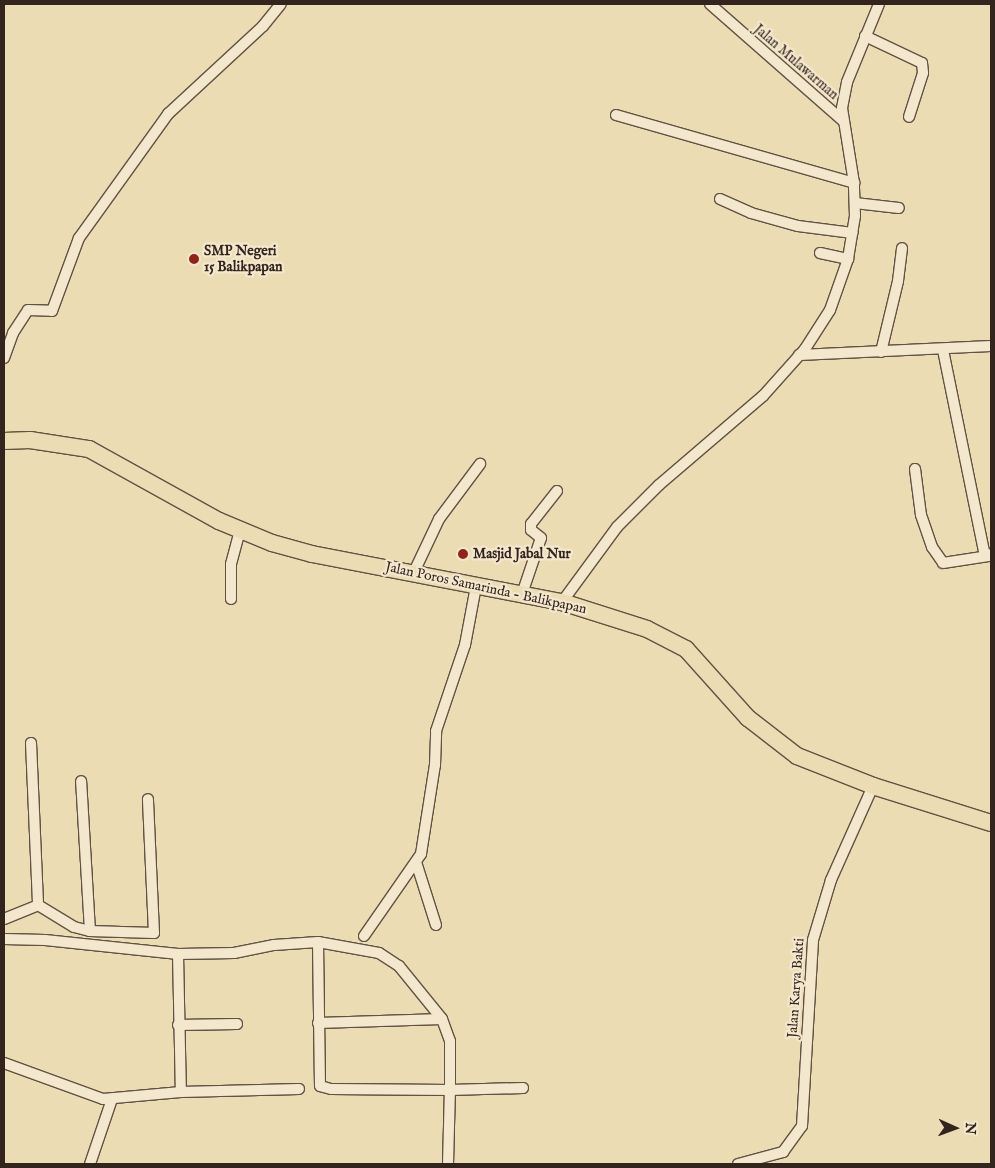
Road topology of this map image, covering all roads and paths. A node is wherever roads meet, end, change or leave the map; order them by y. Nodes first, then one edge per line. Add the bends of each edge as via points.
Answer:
1 (281, 4) edge
2 (710, 4) edge
3 (879, 4) edge
4 (865, 36) junction
5 (616, 115) dead end
6 (908, 117) dead end
7 (843, 121) junction
8 (854, 183) junction
9 (720, 200) dead end
10 (855, 203) junction
11 (899, 208) dead end
12 (853, 232) junction
13 (902, 248) dead end
14 (820, 253) dead end
15 (848, 259) junction
16 (991, 346) edge
17 (943, 350) junction
18 (880, 352) junction
19 (799, 355) junction
20 (4, 358) edge
21 (4, 441) edge
22 (480, 464) dead end
23 (915, 469) dead end
24 (557, 491) dead end
25 (240, 531) junction
26 (990, 556) edge
27 (414, 572) junction
28 (476, 586) junction
29 (522, 594) junction
30 (230, 599) dead end
31 (562, 602) junction
32 (31, 743) dead end
33 (81, 781) dead end
34 (873, 786) junction
35 (148, 799) dead end
36 (991, 823) edge
37 (416, 862) junction
38 (38, 905) junction
39 (4, 919) edge
40 (436, 925) dead end
41 (90, 931) junction
42 (364, 936) dead end
43 (4, 939) edge
44 (318, 942) junction
45 (178, 954) junction
46 (442, 1019) junction
47 (318, 1023) junction
48 (237, 1024) dead end
49 (178, 1025) junction
50 (4, 1063) edge
51 (523, 1088) dead end
52 (299, 1089) dead end
53 (450, 1090) junction
54 (181, 1092) junction
55 (112, 1099) junction
56 (90, 1164) edge
57 (448, 1164) edge
58 (738, 1164) edge

1 - 20 street via 256,32 168,114 79,238 52,311 28,310 13,333
2 - 7 street, Jalan Mulawarman
3 - 4 street
4 - 6 street via 922,63 923,73
4 - 7 street via 847,82
5 - 8 street
7 - 8 street
8 - 10 street
9 - 12 street via 751,213 798,226
10 - 11 street
10 - 12 street
12 - 15 street
13 - 18 street via 898,281
14 - 15 street
15 - 19 street via 830,310
16 - 17 street
17 - 18 street
17 - 26 street via 984,552
18 - 19 street
19 - 31 street via 763,396 659,485 617,527
21 - 25 highway, Jalan Poros Samarinda - Balikpapan via 50,442 89,448
22 - 27 street via 439,519
23 - 26 street via 921,515 932,547 943,563
24 - 29 street via 531,524 532,530 541,538
25 - 27 highway, Jalan Poros Samarinda - Balikpapan via 312,554
25 - 30 street via 231,564
27 - 28 highway, Jalan Poros Samarinda - Balikpapan
28 - 29 highway, Jalan Poros Samarinda - Balikpapan
28 - 37 street via 465,645 436,731 435,765 424,843
29 - 31 highway, Jalan Poros Samarinda - Balikpapan
31 - 34 highway, Jalan Poros Samarinda - Balikpapan via 603,612 674,641 695,658 748,718 782,747
32 - 38 street
33 - 41 street
34 - 36 highway, Jalan Poros Samarinda - Balikpapan
34 - 58 street, Jalan Karya Bakti via 831,880 813,940 802,1126 783,1152
35 - 41 street via 154,933
37 - 40 street
37 - 42 street
38 - 39 street
38 - 41 street via 74,927
43 - 45 street via 45,940
44 - 45 street via 274,945 234,953
44 - 46 street via 360,948 389,959 413,980
44 - 47 street
45 - 49 street
46 - 47 street
46 - 53 street via 450,1041
47 - 53 street via 319,1079 323,1088
48 - 49 street
49 - 54 street
50 - 55 street via 72,1090
51 - 53 street
52 - 54 street
53 - 57 street
54 - 55 street
55 - 56 street

